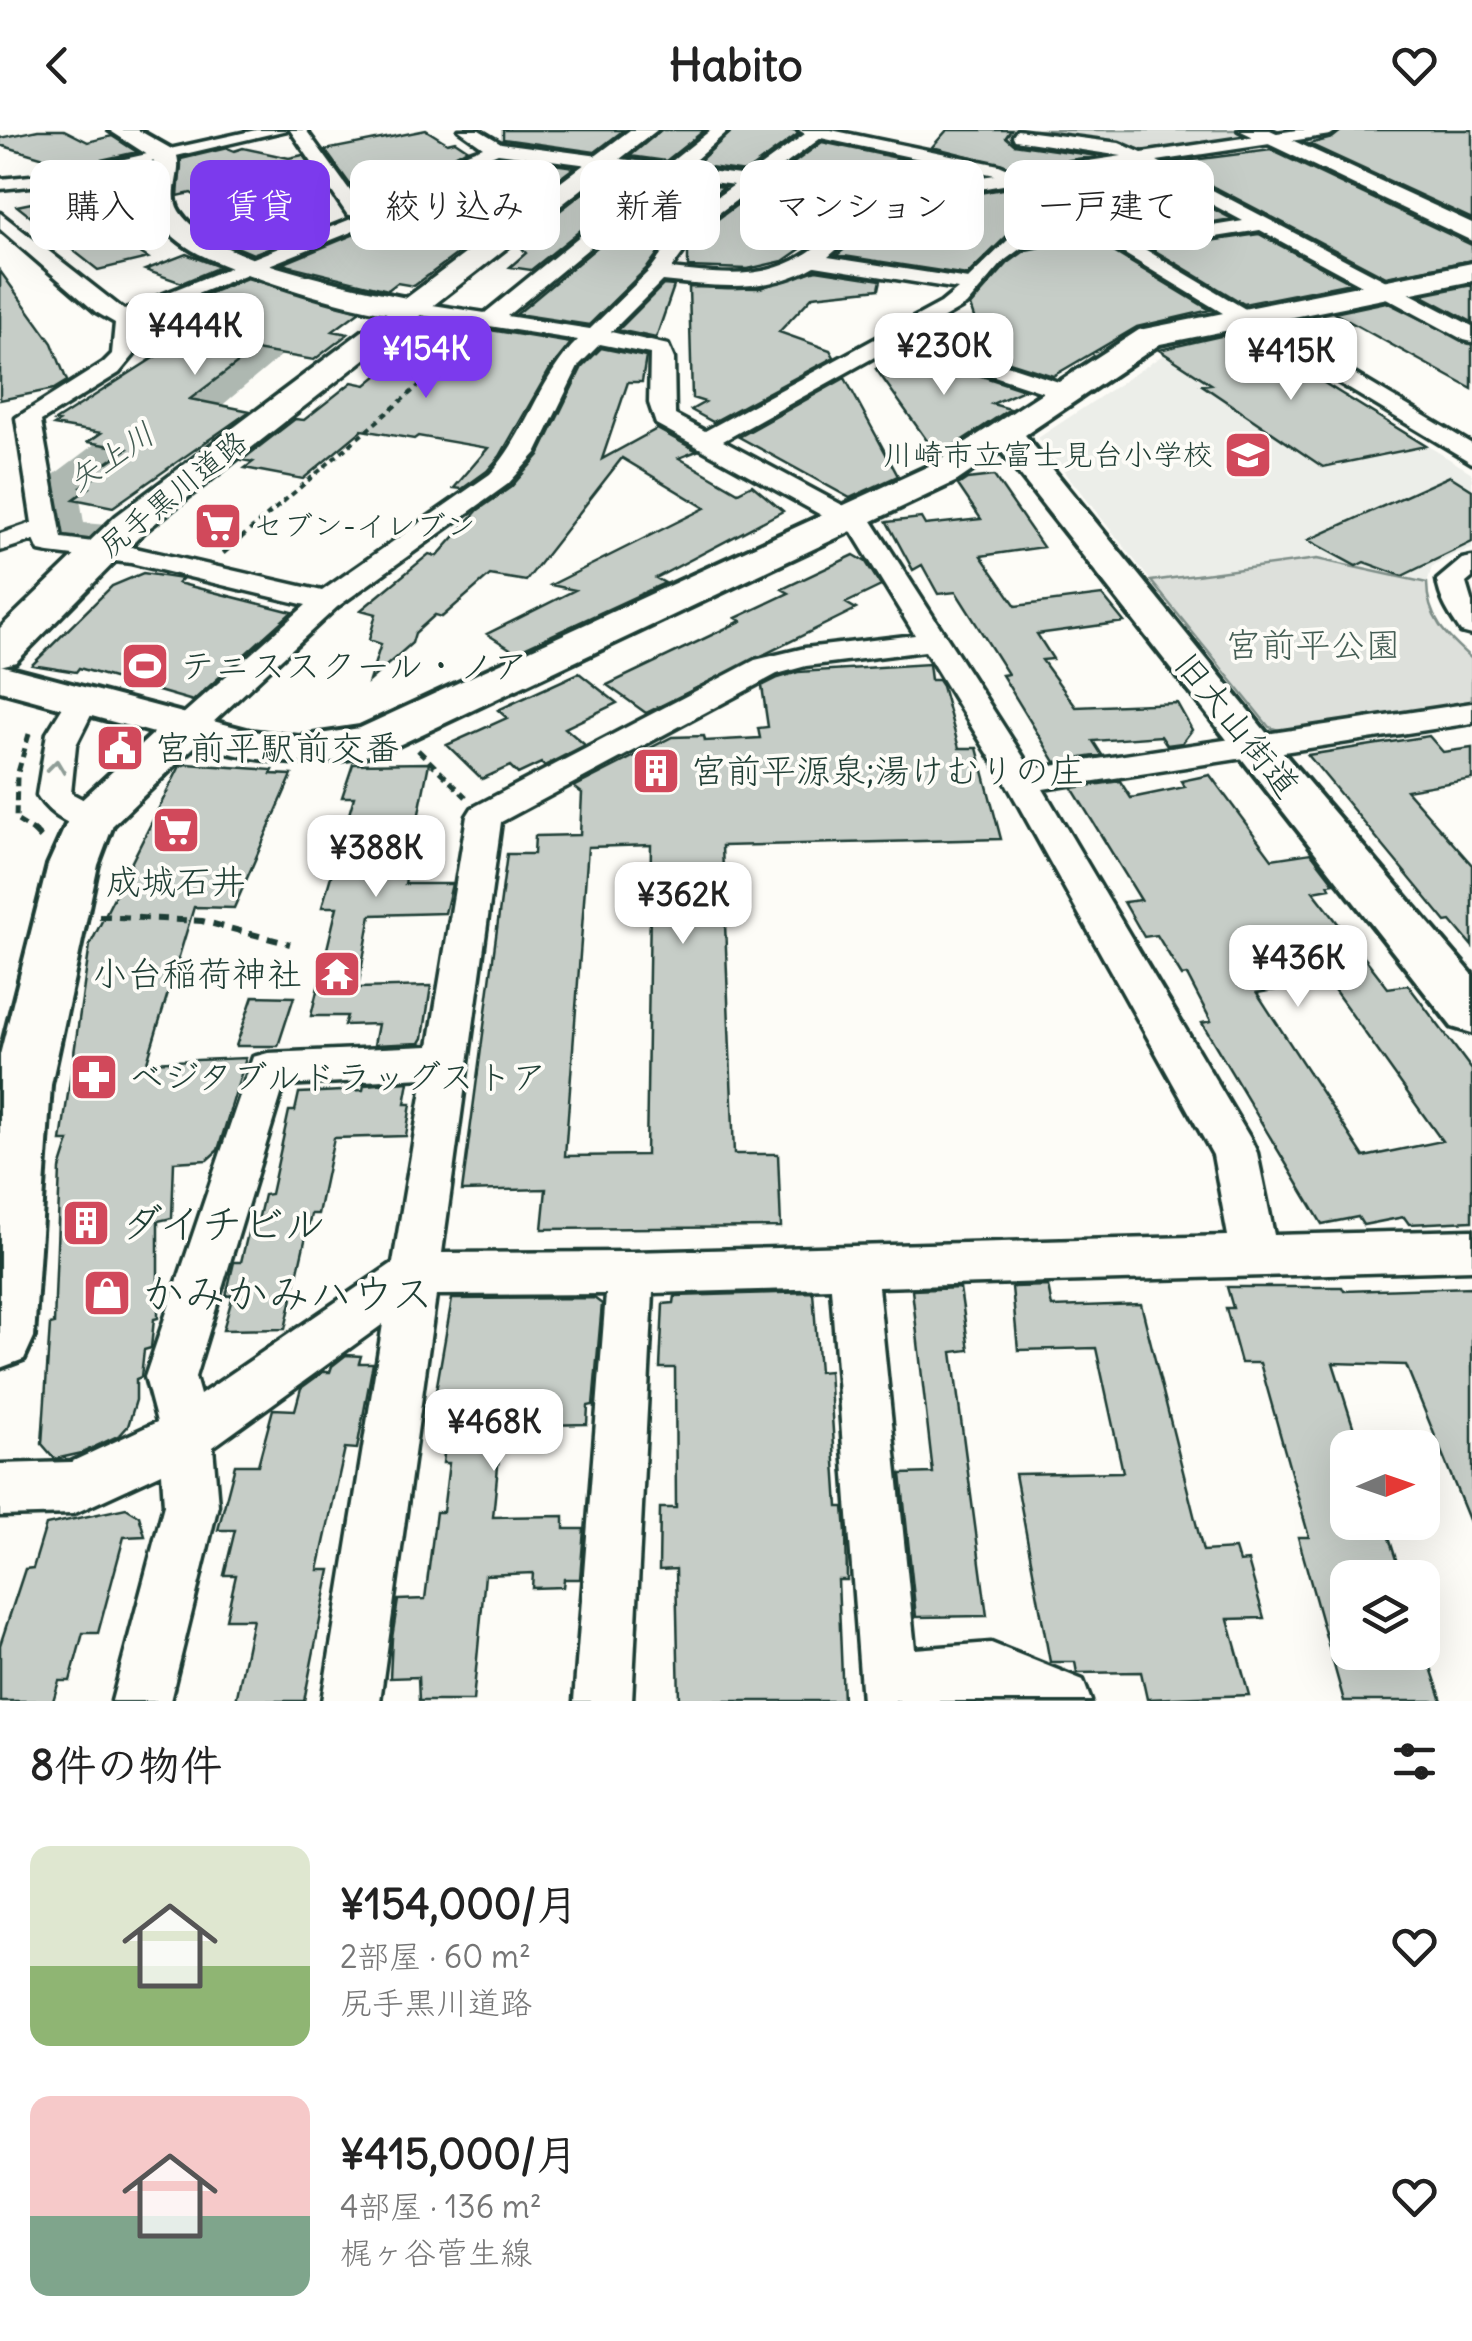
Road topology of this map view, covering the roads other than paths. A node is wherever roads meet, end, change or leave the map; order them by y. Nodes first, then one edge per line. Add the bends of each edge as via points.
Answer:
1 (121, 130) edge
2 (279, 130) edge
3 (298, 130) edge
4 (467, 130) edge
5 (645, 130) edge
6 (920, 130) edge
7 (1026, 130) edge
8 (1330, 130) edge
9 (715, 133) edge
10 (1260, 134) edge
11 (798, 140) edge
12 (742, 142) dead end
13 (891, 145) junction
14 (496, 148) junction
15 (166, 156) junction
16 (1139, 158) junction
17 (465, 160) edge
18 (605, 160) joint
19 (683, 160) edge
20 (774, 160) edge
21 (1125, 160) edge
22 (1004, 173) edge
23 (1004, 177) edge
24 (580, 179) edge
25 (0, 184) edge
26 (740, 188) edge
27 (350, 204) edge
28 (0, 219) edge
29 (1263, 224) junction
30 (350, 225) edge
31 (1214, 231) edge
32 (1472, 233) edge
33 (580, 243) edge
34 (1010, 250) edge
35 (1132, 250) edge
36 (812, 260) junction
37 (246, 264) junction
38 (1472, 272) edge
39 (657, 274) junction
40 (974, 286) junction
41 (1384, 289) junction
42 (413, 308) junction
43 (1243, 317) junction
44 (126, 320) junction
45 (485, 320) junction
46 (1472, 335) edge
47 (898, 336) junction
48 (590, 337) junction
49 (1068, 393) junction
50 (1006, 434) junction
51 (706, 440) junction
52 (1472, 455) edge
53 (847, 520) junction
54 (46, 526) junction
55 (0, 543) edge
56 (102, 550) junction
57 (1472, 565) edge
58 (327, 601) junction
59 (1472, 626) edge
60 (936, 641) junction
61 (0, 653) edge
62 (0, 678) edge
63 (82, 702) junction
64 (1472, 713) edge
65 (184, 730) junction
66 (1253, 746) junction
67 (1022, 782) junction
68 (91, 818) junction
69 (1472, 1012) edge
70 (448, 1061) junction
71 (11, 1083) edge
72 (1472, 1250) edge
73 (1255, 1257) junction
74 (854, 1267) junction
75 (631, 1273) junction
76 (416, 1274) junction
77 (0, 1337) edge
78 (186, 1435) junction
79 (0, 1490) edge
80 (890, 1690) edge
81 (140, 1701) edge
82 (350, 1701) edge
83 (604, 1701) edge
84 (1062, 1701) edge

1 - 15 street
2 - 15 street
3 - 27 street
4 - 14 street
5 - 18 main road, 尻手黒川道路
6 - 13 street
7 - 16 street via 1021,136 1119,148
8 - 10 street
9 - 12 street
9 - 19 street
10 - 16 street
10 - 32 street
11 - 13 street
11 - 20 street
13 - 22 street
14 - 17 street
14 - 18 street
15 - 25 street
15 - 37 street via 160,192 172,222
16 - 21 street
16 - 29 street
23 - 36 street via 881,201
24 - 42 main road, 尻手黒川道路
26 - 39 street via 696,220
28 - 44 street
29 - 31 street
29 - 41 street
30 - 37 street
33 - 45 street
34 - 40 street
35 - 43 street
36 - 39 street via 754,280
36 - 40 street
37 - 42 street
37 - 44 street
38 - 41 street
39 - 48 street
40 - 47 street via 964,299
41 - 43 street
41 - 46 street
42 - 45 street
42 - 56 main road, 尻手黒川道路
43 - 49 street via 1150,338
43 - 52 street
44 - 54 street via 123,355 111,368 28,418
45 - 48 street
47 - 49 street
47 - 51 street
48 - 51 street via 660,350 665,362 659,408 665,419
48 - 58 street via 499,480
49 - 50 street
50 - 53 street
50 - 66 street, 旧大山街道
51 - 53 street
53 - 60 street via 862,527
53 - 65 street via 370,740 299,751
54 - 55 street
54 - 56 street via 49,544
56 - 58 street
56 - 61 main road, 尻手黒川道路
57 - 59 street via 1450,580
58 - 65 street
60 - 67 street
60 - 70 street via 766,667 484,816
62 - 63 street
63 - 65 street
68 -> 63 street via 54,796 59,748
64 - 66 street
65 - 68 street
66 - 67 street
66 - 69 street, 旧大山街道
67 - 73 street via 1235,1153
68 - 71 street
70 - 76 street
70 - 78 street via 268,1069 170,1377
71 - 77 street
72 - 73 street
73 - 74 street
74 - 75 street
74 - 80 street
75 - 76 street
75 - 83 street
76 - 78 street
76 - 82 street
78 - 79 street via 73,1488
78 - 81 street via 191,1505
80 - 84 street via 991,1672

